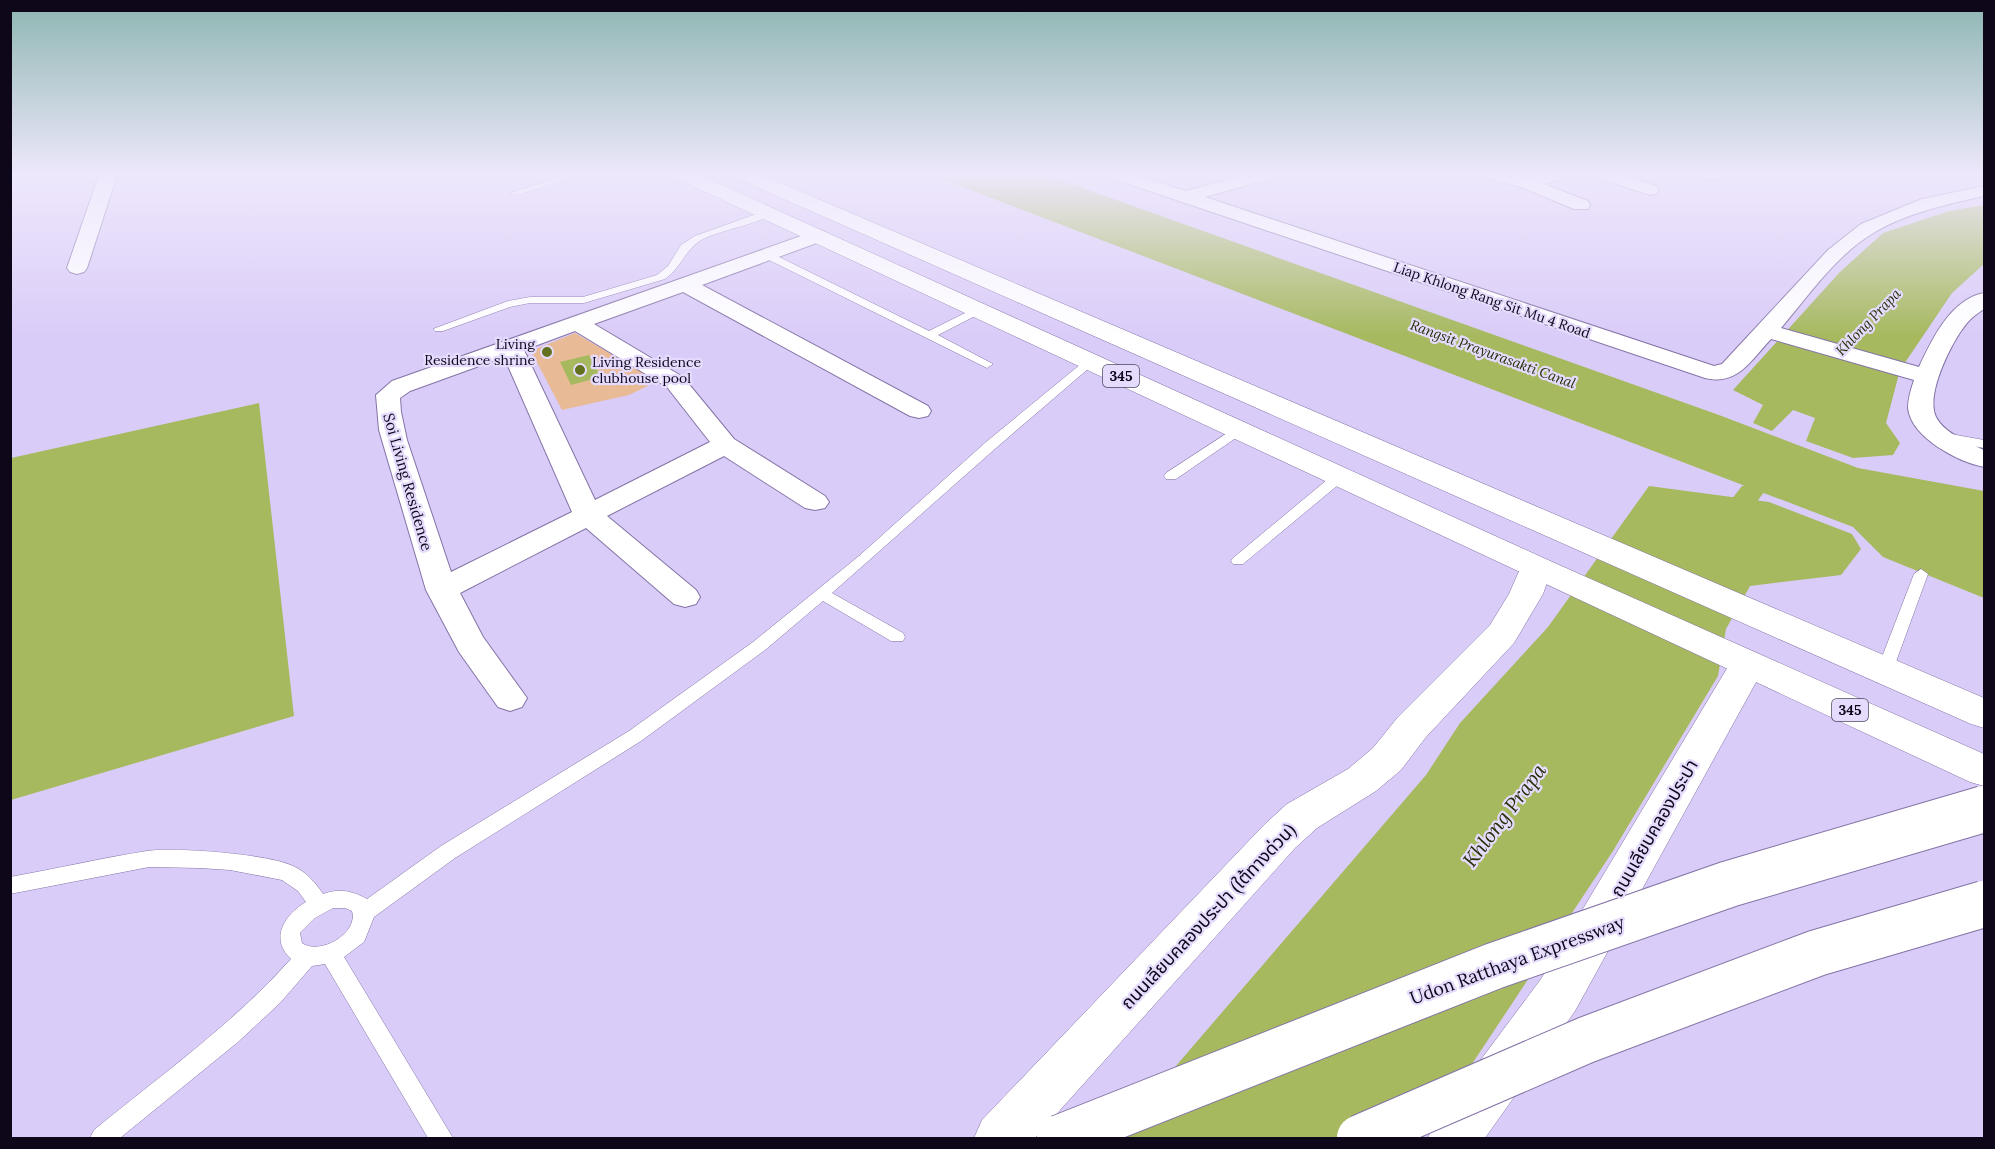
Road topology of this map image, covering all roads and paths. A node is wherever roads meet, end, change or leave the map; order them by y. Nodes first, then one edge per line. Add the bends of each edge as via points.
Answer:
1 (90, 229) edge
2 (724, 229) edge
3 (802, 229) edge
4 (871, 229) edge
5 (1280, 229) edge
6 (1867, 229) edge
7 (881, 233) junction
8 (818, 236) junction
9 (845, 248) junction
10 (766, 255) junction
11 (77, 268) dead end
12 (684, 284) junction
13 (1984, 299) edge
14 (979, 310) junction
15 (577, 323) junction
16 (439, 329) dead end
17 (1773, 332) junction
18 (929, 335) junction
19 (511, 347) junction
20 (1091, 361) junction
21 (987, 364) dead end
22 (1916, 373) junction
23 (919, 411) dead end
24 (1238, 430) junction
25 (1962, 443) edge
26 (725, 445) junction
27 (1984, 459) edge
28 (1171, 476) dead end
29 (1339, 477) junction
30 (815, 502) dead end
31 (587, 514) junction
32 (1238, 561) dead end
33 (1547, 572) junction
34 (1921, 574) dead end
35 (441, 590) junction
36 (822, 594) junction
37 (685, 597) dead end
38 (897, 637) dead end
39 (1732, 657) junction
40 (1885, 670) junction
41 (510, 698) dead end
42 (1984, 714) edge
43 (1984, 771) edge
44 (1984, 809) edge
45 (10, 886) edge
46 (318, 903) junction
47 (1984, 904) edge
48 (364, 913) junction
49 (331, 954) junction
50 (306, 957) junction
51 (102, 1138) edge
52 (441, 1138) edge
53 (1000, 1138) edge
54 (1060, 1138) edge
55 (1360, 1138) edge
56 (1454, 1138) edge

1 - 11 street
2 - 16 lane via 700,237 681,251 672,270 661,277 585,300 508,304
3 - 8 main road, 345
4 - 7 main road, 345
5 - 17 street, Liap Khlong Rang Sit Mu 4 Road via 1713,373 1730,370
6 - 17 street, Liap Khlong Rang Sit Mu 4 Road via 1835,254
7 - 9 main road
7 - 40 main road, 345
8 - 9 main road, 345
8 - 10 street, Soi Living Residence
9 - 14 main road, 345
10 - 12 street, Soi Living Residence
10 - 18 lane
12 - 15 street, Soi Living Residence
12 - 23 street
13 - 22 street via 1959,318
14 - 18 lane
14 - 20 main road, 345
15 - 19 street, Soi Living Residence
15 - 26 street via 675,382
17 - 22 street
18 - 21 lane
19 - 31 street
19 - 35 street, Soi Living Residence via 401,386 388,395 387,406 417,521
20 - 24 main road, 345
20 - 36 lane
22 - 25 street via 1923,418
24 - 28 lane
24 - 29 main road, 345
25 - 27 street
26 - 30 street
26 - 31 street
29 - 32 lane
29 - 33 main road, 345
31 - 35 street
31 - 37 street
33 - 39 main road, 345
33 - 53 main road, ถนนเลียบคลองประปา (ใต้ทางด่วน) via 1526,594 1502,634 1387,759 1362,780 1302,816 1280,836
34 - 40 lane
35 - 41 street, Soi Living Residence via 467,641
36 - 38 lane
36 - 48 lane via 759,646 635,736 448,852
39 - 43 main road, 345
39 - 56 main road, ถนนเลียบคลองประปา via 1558,994
40 - 42 main road, 345
44 - 54 main road, Udon Ratthaya Expressway, bridge via 1729,884 1494,966
45 - 46 lane via 149,859 200,860 287,872 305,885
46 - 48 lane via 346,899 360,905
46 - 50 lane via 303,913 291,938 295,950
47 - 55 main road, bridge via 1817,953 1586,1040
48 - 49 lane via 357,934
49 - 50 lane
49 - 52 lane
50 - 51 lane via 272,996 230,1034

